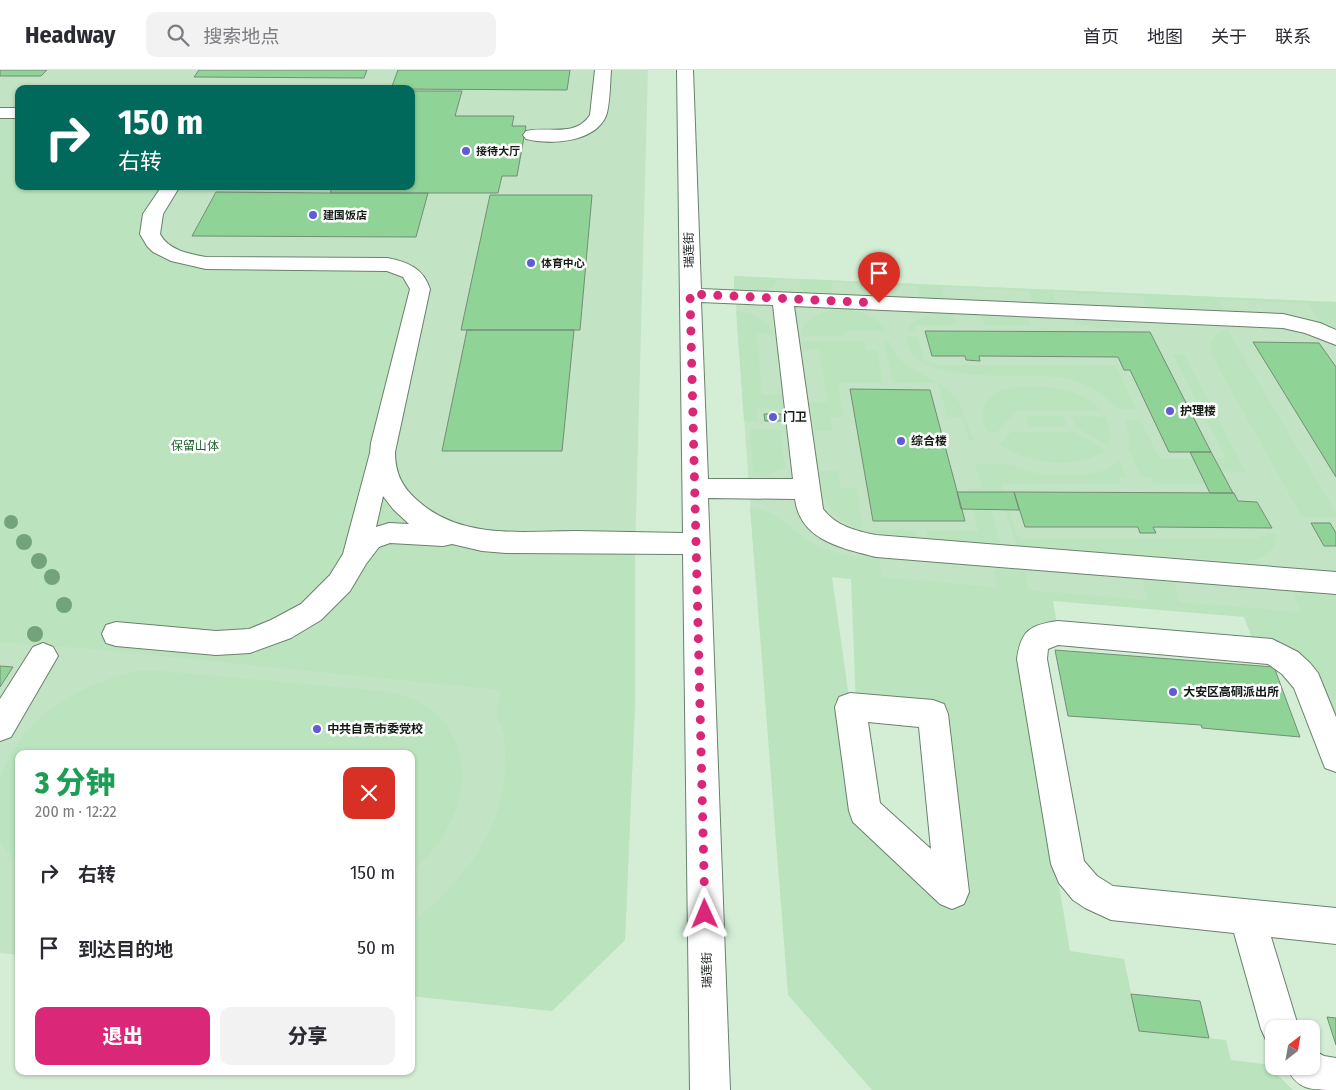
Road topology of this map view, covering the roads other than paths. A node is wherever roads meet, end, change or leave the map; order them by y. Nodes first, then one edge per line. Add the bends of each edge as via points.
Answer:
1 (603, 70) edge
2 (685, 70) edge
3 (0, 113) edge
4 (15, 113) edge
5 (532, 135) dead end
6 (168, 190) edge
7 (690, 294) junction
8 (783, 299) junction
9 (1336, 338) edge
10 (383, 443) junction
11 (695, 488) junction
12 (807, 489) junction
13 (466, 538) junction
14 (696, 544) junction
15 (356, 556) junction
16 (1336, 583) edge
17 (116, 634) dead end
18 (43, 656) dead end
19 (850, 707) joint
20 (0, 727) edge
21 (1336, 757) edge
22 (1248, 916) junction
23 (1336, 926) edge
24 (1277, 1020) edge
25 (1320, 1075) edge
26 (1336, 1078) edge
27 (710, 1090) edge

1 - 5 street via 596,121 569,134
2 - 7 street, 瑞莲街
3 - 4 street
6 - 10 street via 154,213 150,234 159,246 179,257 206,263 380,264 402,267 416,277 420,289
7 - 8 street
7 - 11 street, 瑞莲街
8 - 9 street via 1283,321
8 - 12 street
10 - 13 street via 384,475 398,498 419,518 440,530
10 - 15 street
11 - 12 street
11 - 14 street, 瑞莲街
12 - 16 street via 810,512 818,523 852,541 876,546
13 - 14 street
13 - 15 street via 389,533 370,540
14 - 27 street, 瑞莲街
15 - 17 street via 340,583 312,612 250,641 216,643
18 - 20 street
19 - 19 street via 933,714 952,892 865,811
21 - 22 street via 1307,682 1284,658 1272,652 1058,633 1044,635 1034,643 1032,659 1068,864 1081,887 1111,903
22 - 23 street
22 - 24 street
25 - 26 street

